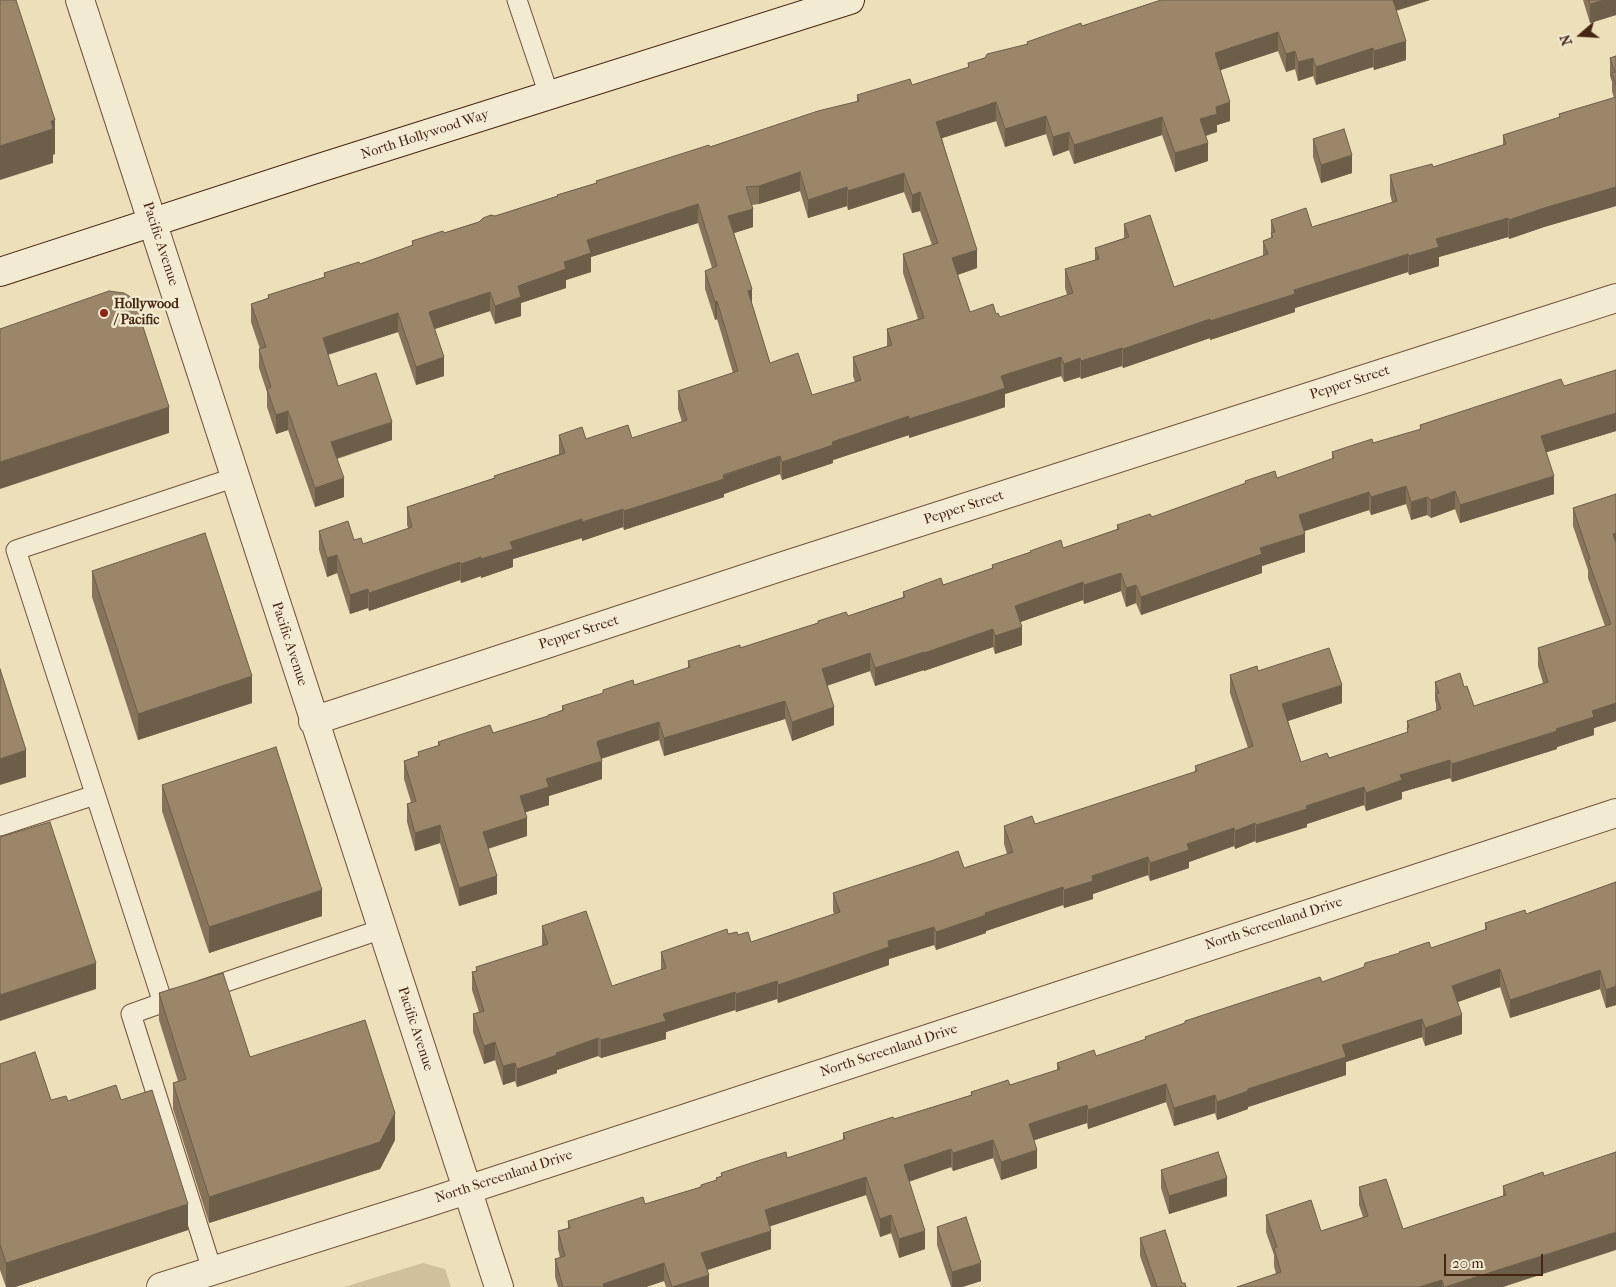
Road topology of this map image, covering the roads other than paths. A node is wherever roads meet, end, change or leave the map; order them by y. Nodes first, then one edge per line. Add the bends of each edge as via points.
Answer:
1 (80, 0) edge
2 (518, 0) edge
3 (850, 0) edge
4 (549, 95) junction
5 (152, 222) junction
6 (0, 272) edge
7 (1616, 298) edge
8 (236, 477) junction
9 (314, 721) junction
10 (96, 795) junction
11 (1616, 813) edge
12 (0, 826) edge
13 (382, 929) junction
14 (163, 1003) junction
15 (467, 1189) junction
16 (212, 1270) junction
17 (162, 1287) edge
18 (499, 1287) edge

1 - 5 street, Pacific Avenue
2 - 4 lane
3 - 4 street, North Hollywood Way
4 - 5 street, North Hollywood Way
5 - 6 street, North Hollywood Way
5 - 8 street, Pacific Avenue
7 - 9 street, Pepper Street
8 - 9 street, Pacific Avenue
8 - 10 lane via 16,550
9 - 13 street, Pacific Avenue
10 - 12 lane
10 - 14 lane
11 - 15 street, North Screenland Drive
13 - 14 lane
13 - 15 street, Pacific Avenue
14 - 16 lane via 131,1014
15 - 16 street, North Screenland Drive
15 - 18 street, Pacific Avenue
16 - 17 street, North Screenland Drive

